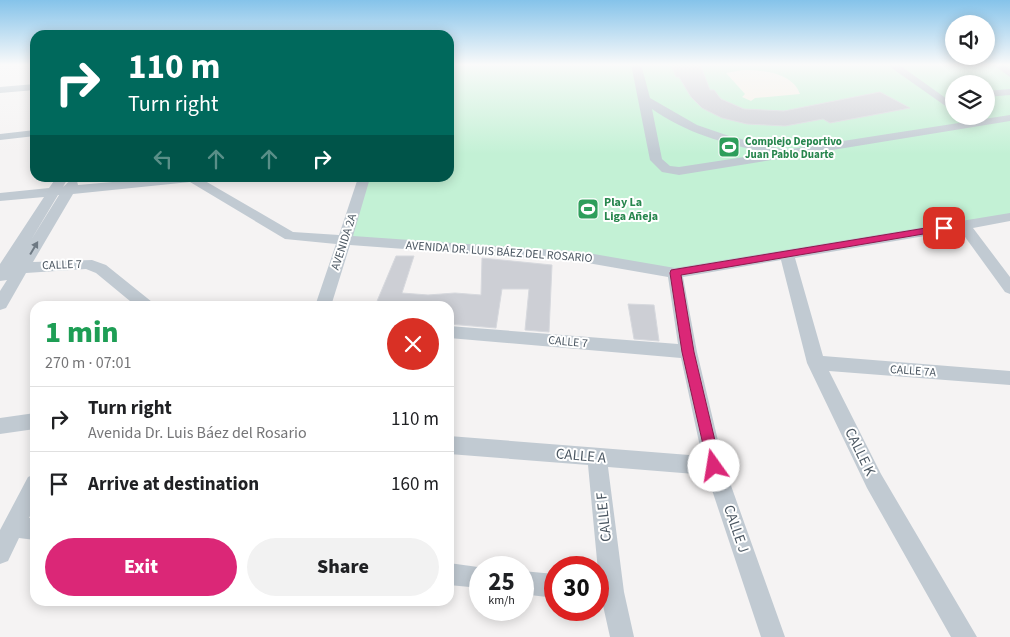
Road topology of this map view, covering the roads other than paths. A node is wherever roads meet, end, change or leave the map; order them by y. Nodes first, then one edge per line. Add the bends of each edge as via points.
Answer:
1 (644, 94) edge
2 (931, 94) edge
3 (945, 96) edge
4 (935, 97) junction
5 (645, 99) junction
6 (945, 103) edge
7 (1010, 118) edge
8 (995, 120) edge
9 (963, 125) edge
10 (30, 134) edge
11 (0, 137) edge
12 (789, 152) junction
13 (107, 182) edge
14 (199, 182) edge
15 (363, 182) edge
16 (65, 184) edge
17 (0, 197) edge
18 (1010, 217) edge
19 (964, 225) junction
20 (344, 240) junction
21 (787, 254) junction
22 (993, 265) junction
23 (1010, 266) edge
24 (23, 267) junction
25 (2, 272) edge
26 (675, 273) junction
27 (1010, 288) edge
28 (140, 301) edge
29 (325, 301) edge
30 (0, 304) edge
31 (454, 332) edge
32 (688, 352) junction
33 (816, 363) junction
34 (1010, 378) edge
35 (30, 423) edge
36 (0, 426) edge
37 (454, 445) edge
38 (597, 457) junction
39 (714, 466) junction
40 (30, 493) edge
41 (12, 527) junction
42 (30, 529) edge
43 (0, 552) edge
44 (603, 556) edge
45 (454, 575) edge
46 (469, 577) edge
47 (609, 602) edge
48 (622, 637) edge
49 (773, 637) edge
50 (965, 637) edge

1 - 5 street
2 - 4 street
3 - 4 street
4 - 6 street
5 - 12 street via 687,127 703,133
5 - 12 street via 656,160 666,169 679,172
7 - 8 street
9 - 12 street
10 - 11 street
13 - 16 street, AVENIDA DR. LUIS BÁEZ DEL ROSARIO
14 - 20 street, AVENIDA DR. LUIS BÁEZ DEL ROSARIO via 290,236
15 - 20 street, AVENIDA 2A
16 - 17 street, AVENIDA DR. LUIS BÁEZ DEL ROSARIO
24 -> 16 street
16 - 25 street
18 - 19 street, AVENIDA DR. LUIS BÁEZ DEL ROSARIO
19 - 21 street, AVENIDA DR. LUIS BÁEZ DEL ROSARIO
19 - 22 street
20 - 26 street, AVENIDA DR. LUIS BÁEZ DEL ROSARIO via 582,257
20 - 29 street, AVENIDA 2A
21 - 26 street, AVENIDA DR. LUIS BÁEZ DEL ROSARIO
21 - 33 street, CALLE K
22 - 23 street
22 - 27 street
24 - 25 street, CALLE 7
24 - 28 street, CALLE 7 via 87,264 101,269
24 - 30 street
26 - 32 street, CALLE J
31 - 32 street, CALLE 7
32 - 39 street, CALLE J
33 - 34 street, CALLE 7A
33 - 50 street, CALLE K via 874,481
35 - 36 street
37 - 38 street, CALLE A
38 - 39 street, CALLE A
38 - 44 street, CALLE F
39 - 49 street, CALLE J
40 - 41 street
41 - 42 street
41 - 43 street
45 - 46 street
47 - 48 street, CALLE F

